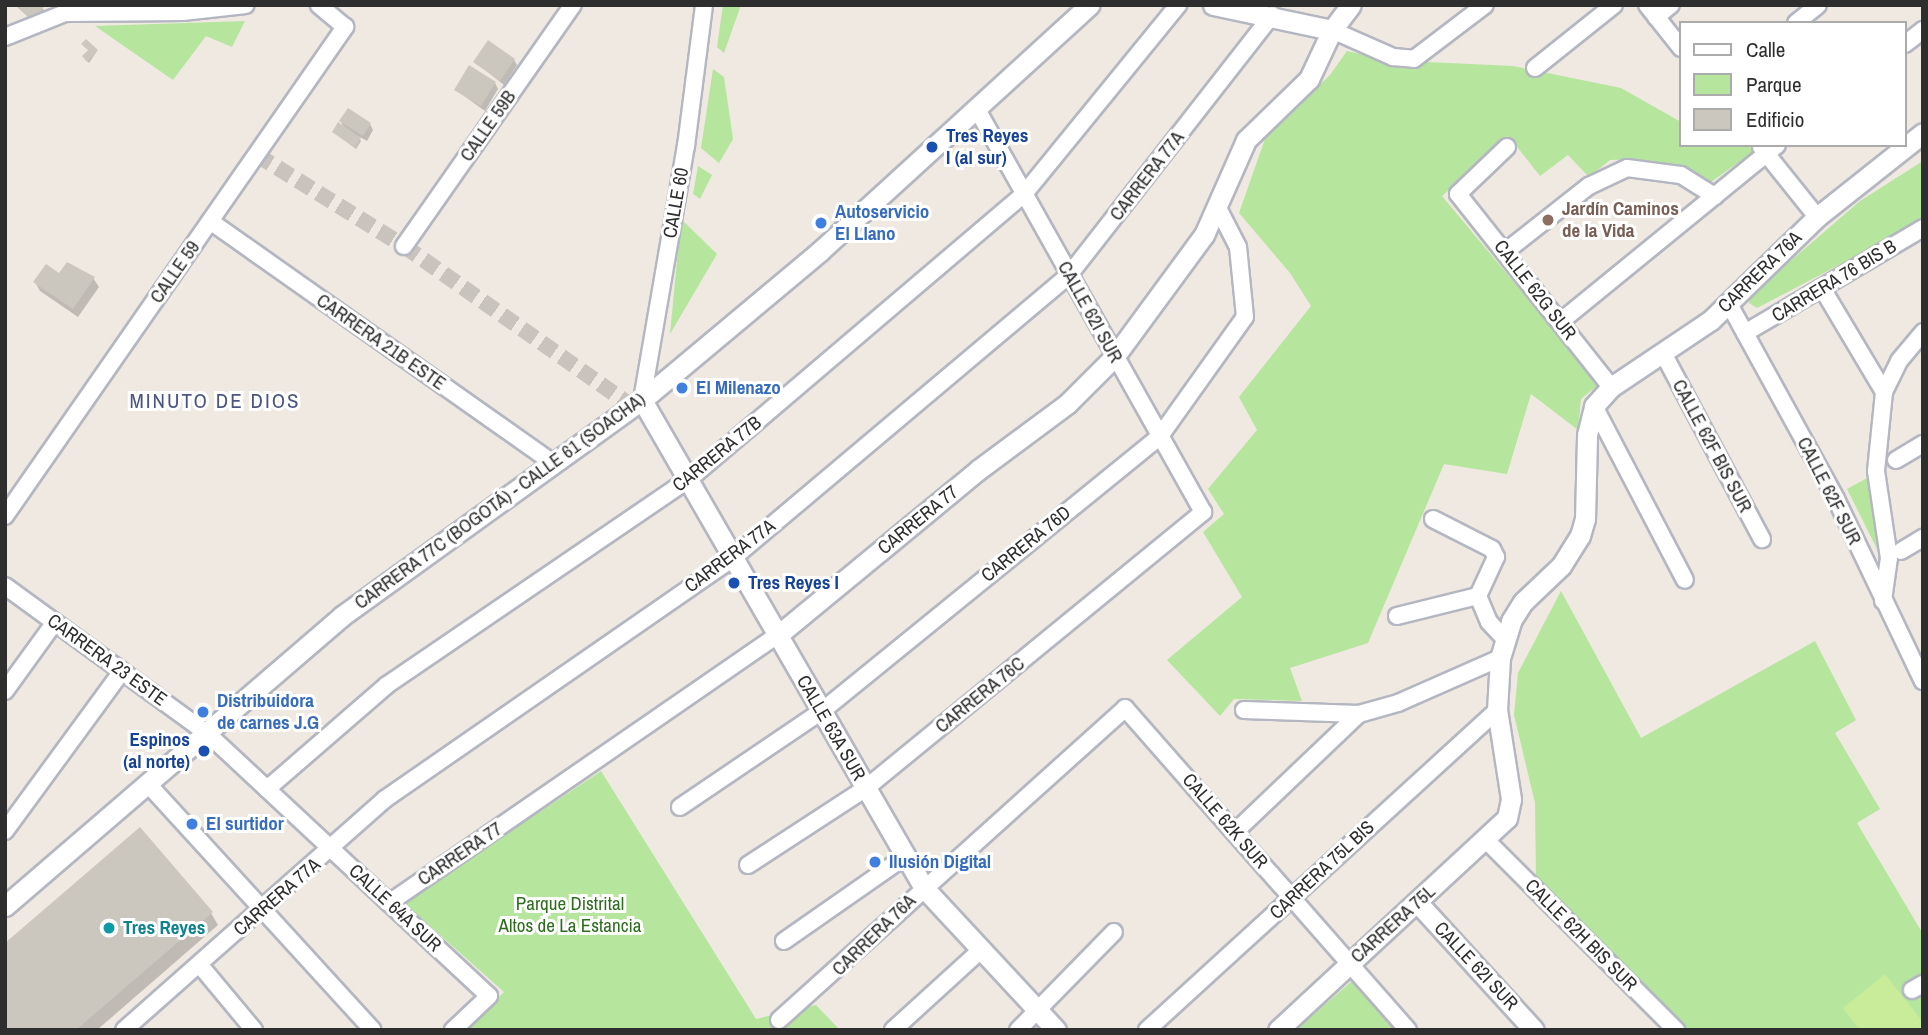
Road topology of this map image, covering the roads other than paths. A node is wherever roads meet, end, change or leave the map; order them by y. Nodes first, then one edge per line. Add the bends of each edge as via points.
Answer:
1 (246, 5) edge
2 (318, 5) edge
3 (573, 5) edge
4 (704, 5) edge
5 (1178, 5) edge
6 (1213, 5) edge
7 (1485, 5) edge
8 (1614, 5) edge
9 (1671, 5) edge
10 (1818, 5) edge
11 (1086, 7) edge
12 (1651, 11) edge
13 (1272, 15) junction
14 (1339, 15) edge
15 (1798, 21) edge
16 (1923, 30) edge
17 (5, 37) edge
18 (1907, 42) edge
19 (1680, 47) edge
20 (1535, 68) dead end
21 (978, 111) junction
22 (1923, 133) edge
23 (1907, 146) edge
24 (1507, 147) dead end
25 (1905, 147) edge
26 (1768, 148) edge
27 (1024, 194) junction
28 (1715, 196) junction
29 (1217, 206) junction
30 (1817, 217) junction
31 (210, 221) junction
32 (1923, 229) edge
33 (404, 246) dead end
34 (1505, 252) junction
35 (1069, 275) junction
36 (1822, 288) junction
37 (1729, 304) junction
38 (1560, 323) junction
39 (1923, 332) edge
40 (1745, 333) junction
41 (1663, 354) junction
42 (1115, 356) junction
43 (1611, 387) junction
44 (1884, 392) junction
45 (642, 400) junction
46 (1594, 406) junction
47 (1160, 436) junction
48 (1923, 444) edge
49 (1896, 460) dead end
50 (552, 462) junction
51 (688, 480) junction
52 (1203, 512) joint
53 (5, 516) edge
54 (1433, 519) dead end
55 (1762, 538) dead end
56 (1923, 538) edge
57 (1901, 551) dead end
58 (733, 558) junction
59 (1685, 580) dead end
60 (5, 586) edge
61 (1478, 596) junction
62 (1883, 601) junction
63 (1397, 615) dead end
64 (55, 622) junction
65 (778, 635) junction
66 (1504, 638) junction
67 (1500, 658) junction
68 (122, 671) junction
69 (1923, 681) edge
70 (5, 691) edge
71 (1125, 708) joint
72 (1244, 710) dead end
73 (1497, 710) junction
74 (822, 711) junction
75 (1360, 714) junction
76 (208, 734) junction
77 (148, 784) junction
78 (866, 788) junction
79 (267, 789) junction
80 (680, 807) dead end
81 (5, 831) edge
82 (1235, 832) junction
83 (1486, 839) junction
84 (332, 850) junction
85 (906, 856) junction
86 (748, 865) dead end
87 (924, 888) junction
88 (1293, 898) junction
89 (1417, 902) junction
90 (389, 903) junction
91 (5, 906) edge
92 (263, 908) junction
93 (1114, 932) dead end
94 (784, 941) dead end
95 (981, 950) junction
96 (199, 964) junction
97 (1350, 964) junction
98 (1038, 1010) junction
99 (779, 1020) dead end
100 (131, 1027) edge
101 (254, 1030) edge
102 (373, 1030) edge
103 (453, 1030) edge
104 (893, 1030) edge
105 (1018, 1030) edge
106 (1056, 1030) edge
107 (1147, 1030) edge
108 (1278, 1030) edge
109 (1408, 1030) edge
110 (1534, 1030) edge
111 (1676, 1030) edge

1 - 17 street via 183,12 65,13
2 - 31 street, CALLE 59 via 345,27
3 - 33 street, CALLE 59B
4 - 45 street, CALLE 60 via 687,146
5 - 27 street, CARRERA 77B
6 - 13 street
7 - 14 street via 1414,59 1393,57
8 - 20 street
9 - 12 street
10 - 15 street
11 - 21 street, CARRERA 77C (BOGOTÁ) - CALLE 61 (SOACHA)
12 - 19 street
13 - 14 street
13 - 35 street, CARRERA 77A
14 - 29 street, CARRERA 77 via 1309,79 1246,140
16 - 18 street
21 - 27 street, CALLE 62I SUR
21 - 45 street, CARRERA 77C (BOGOTÁ) - CALLE 61 (SOACHA)
22 - 23 street, CARRERA 76A
24 - 34 street, CALLE 62G SUR via 1458,194
25 - 30 street, CARRERA 76A
26 - 28 street
26 - 30 street
27 - 35 street, CALLE 62I SUR
27 - 51 street, CARRERA 77B
28 - 34 street via 1681,174 1627,168 1589,186
28 - 38 street
29 - 42 street, CARRERA 77 via 1188,262
29 - 47 street, CARRERA 76D via 1237,247 1245,317
30 - 37 street, CARRERA 76A
31 - 50 street, CARRERA 21B ESTE
31 - 53 street, CALLE 59
32 - 36 street, CARRERA 76 BIS B
34 - 38 street, CALLE 62G SUR
35 - 42 street, CALLE 62I SUR
35 - 58 street, CARRERA 77A
36 - 40 street, CARRERA 76 BIS B
36 - 44 street
37 - 40 street, CALLE 62F SUR
37 - 41 street, CARRERA 76A
38 - 43 street, CALLE 62G SUR
39 - 44 street via 1899,362
40 - 62 street, CALLE 62F SUR via 1836,499
41 - 43 street, CARRERA 76A
41 - 55 street, CALLE 62F BIS SUR
42 - 47 street, CALLE 62I SUR
42 - 65 street, CARRERA 77 via 1067,404 978,470
43 - 46 street, CARRERA 76A
44 - 62 street via 1876,471 1889,558
45 - 50 street, CARRERA 77C (BOGOTÁ) - CALLE 61 (SOACHA)
45 - 51 street, CALLE 63A SUR
46 - 59 street
46 - 66 street via 1587,435 1586,519 1580,536 1561,566 1523,602
47 - 52 street, CALLE 62I SUR
47 - 74 street, CARRERA 76D
48 - 49 street
50 - 76 street, CARRERA 77C (BOGOTÁ) - CALLE 61 (SOACHA) via 342,616
51 - 58 street, CALLE 63A SUR
51 - 79 street, CARRERA 77B via 387,685
52 - 78 street, CARRERA 76C
54 - 61 street via 1487,544 1496,557
56 - 57 street
58 - 65 street, CALLE 63A SUR
58 - 84 street, CARRERA 77A via 432,764 385,799
60 - 64 street, CARRERA 23 ESTE
61 - 63 street
61 - 66 street via 1489,622
62 - 69 street, CALLE 62F SUR
64 - 68 street, CARRERA 23 ESTE
64 - 70 street
65 - 74 street, CALLE 63A SUR
65 - 90 street, CARRERA 77
66 - 67 street
67 - 73 street
67 - 75 street via 1398,703
68 - 76 street, CARRERA 23 ESTE
68 - 81 street
71 - 82 street, CALLE 62K SUR
71 - 87 street, CARRERA 76A
72 - 75 street
73 - 83 street, CARRERA 75L via 1511,799 1507,818
73 - 88 street, CARRERA 75L BIS
74 - 78 street, CALLE 63A SUR
74 - 80 street, CARRERA 76D
75 - 82 street
76 - 77 street, CARRERA 77C (BOGOTÁ) - CALLE 61 (SOACHA)
76 - 79 street, CALLE 64A SUR
77 - 91 street, CARRERA 77C (BOGOTÁ) - CALLE 61 (SOACHA)
77 - 92 street
78 - 85 street, CALLE 63A SUR
78 - 86 street, CARRERA 76C
79 - 84 street, CALLE 64A SUR
82 - 88 street, CALLE 62K SUR
83 - 89 street, CARRERA 75L
83 - 111 street, CALLE 62H BIS SUR
84 - 90 street, CALLE 64A SUR
84 - 92 street, CARRERA 77A
85 - 87 street, CALLE 63A SUR
85 - 94 street
87 - 95 street, CALLE 63A SUR
87 - 99 street, CARRERA 76A
88 - 97 street, CALLE 62K SUR
88 - 107 street, CARRERA 75L BIS
89 - 97 street, CARRERA 75L
89 - 110 street, CALLE 62I SUR
90 - 103 street, CALLE 64A SUR via 489,996
92 - 96 street, CARRERA 77A
92 - 102 street
93 - 98 street
95 - 98 street, CALLE 63A SUR
95 - 104 street
96 - 100 street, CARRERA 77A
96 - 101 street
97 - 108 street, CARRERA 75L
97 - 109 street, CALLE 62K SUR
98 - 105 street
98 - 106 street, CALLE 63A SUR

